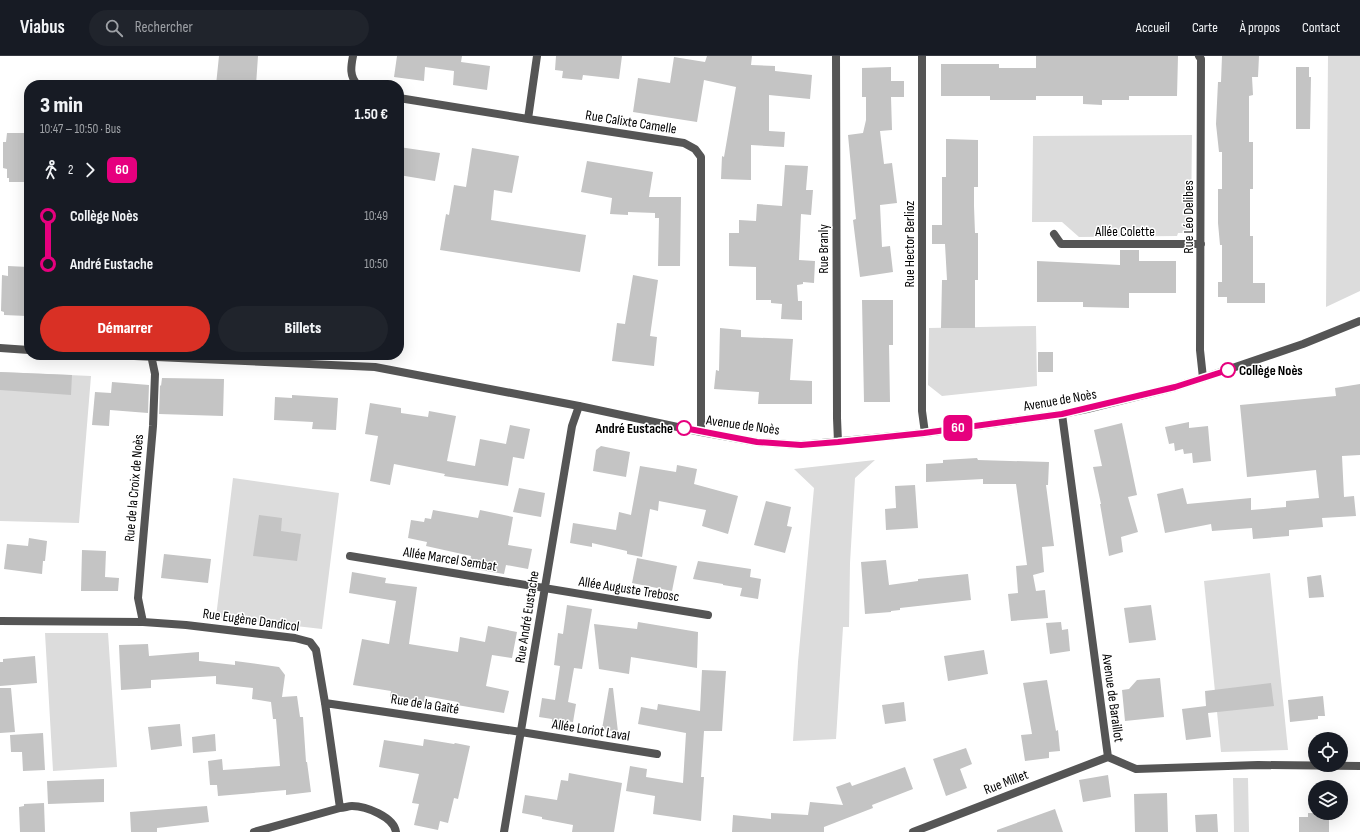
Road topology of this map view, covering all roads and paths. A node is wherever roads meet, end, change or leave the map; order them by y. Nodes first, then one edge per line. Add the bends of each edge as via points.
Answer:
1 (353, 56) edge
2 (537, 56) edge
3 (836, 56) edge
4 (922, 56) edge
5 (1199, 56) edge
6 (355, 80) edge
7 (404, 99) edge
8 (528, 119) junction
9 (1054, 234) dead end
10 (1201, 244) junction
11 (1360, 321) edge
12 (0, 348) edge
13 (24, 350) edge
14 (153, 360) edge
15 (241, 360) edge
16 (1203, 378) junction
17 (579, 406) junction
18 (1062, 414) junction
19 (701, 432) junction
20 (924, 433) junction
21 (838, 442) junction
22 (350, 556) dead end
23 (545, 588) junction
24 (708, 615) dead end
25 (0, 621) edge
26 (143, 622) junction
27 (325, 703) junction
28 (521, 732) junction
29 (657, 754) dead end
30 (1108, 757) junction
31 (1360, 766) edge
32 (340, 808) junction
33 (254, 832) edge
34 (396, 832) edge
35 (504, 832) edge
36 (913, 832) edge

1 - 6 street via 350,70
2 - 8 street
3 - 21 street, Rue Branly
4 - 20 street, Rue Hector Berlioz
5 - 10 street, Rue Léo Delibes
7 - 8 street, Rue Calixte Camelle
8 - 19 street, Rue Calixte Camelle via 684,143 695,149 700,157
9 - 10 street, Allée Colette via 1061,244
10 - 16 street, Rue Léo Delibes via 1200,350
11 - 16 street, Avenue de Noès via 1303,344
12 - 13 street
14 - 26 street, Rue de la Croix de Noès via 155,374 153,426 138,598
15 - 17 street, Avenue de Noès via 375,366
16 - 18 street, Avenue de Noès
17 - 19 street, Avenue de Noès
17 - 23 street, Rue André Eustache via 572,426
18 - 20 street, Avenue de Noès
18 - 30 street, Avenue de Baraillot
19 - 21 street, Avenue de Noès via 757,442 801,445
20 - 21 street, Avenue de Noès
22 - 23 street, Allée Marcel Sembat
23 - 24 street, Allée Auguste Trebosc
23 - 28 street, Rue André Eustache
25 - 26 street, Rue Eugène Dandicol
26 - 27 street, Rue Eugène Dandicol via 287,637 310,642 316,650
27 - 28 street, Rue de la Gaîté
27 - 32 street, Rue Eugène Dandicol
28 - 29 street, Allée Loriot Laval
28 - 35 street, Rue André Eustache
30 - 31 street, Avenue de Baraillot via 1136,769 1258,765
30 - 36 street, Rue Millet
32 - 33 street
32 - 34 street via 352,806 378,813 387,818 396,828

